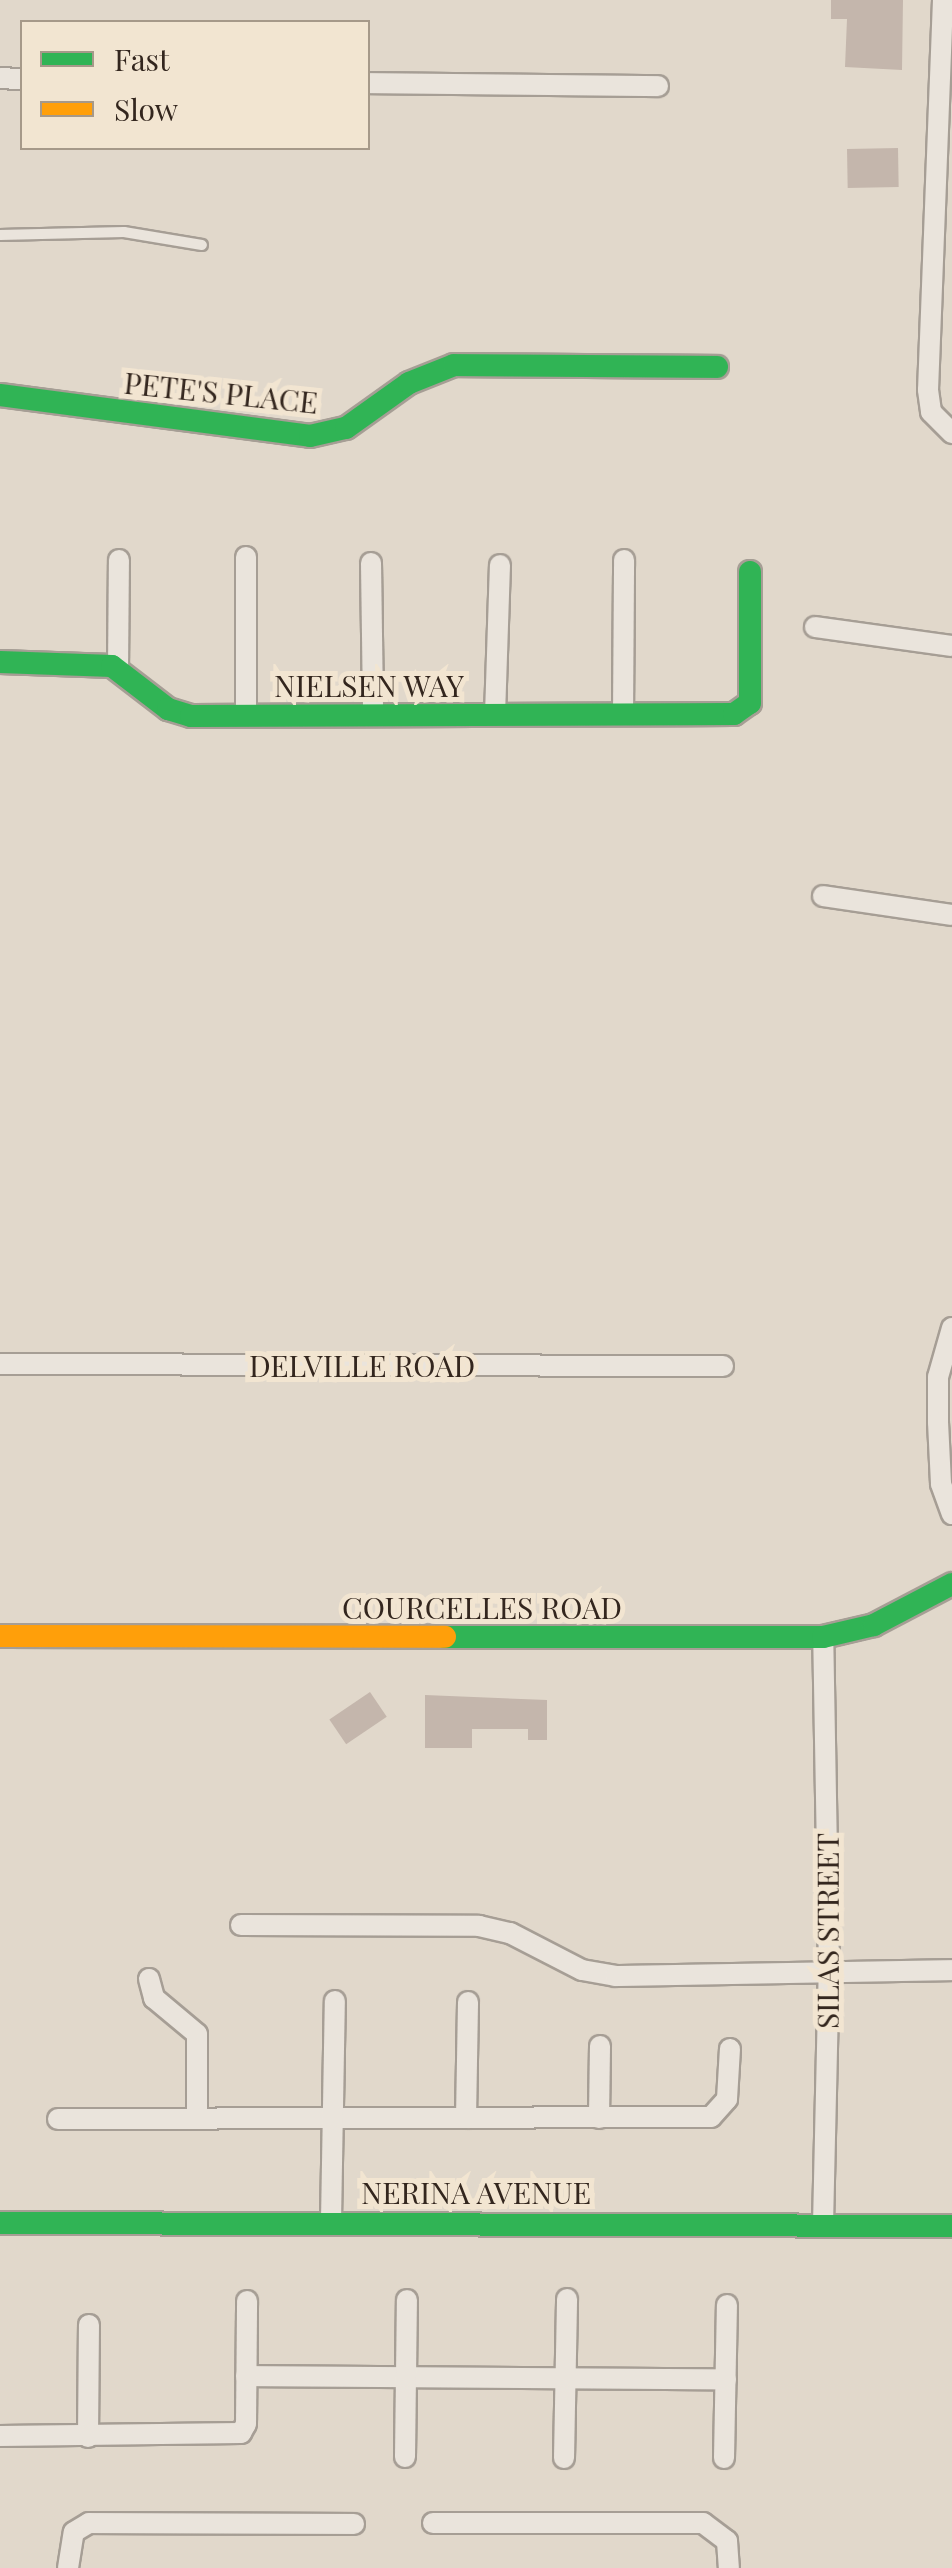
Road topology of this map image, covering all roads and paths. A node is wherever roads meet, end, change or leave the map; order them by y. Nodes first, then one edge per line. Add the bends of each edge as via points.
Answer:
1 (943, 0) edge
2 (370, 82) edge
3 (658, 86) dead end
4 (0, 235) edge
5 (944, 235) edge
6 (202, 244) dead end
7 (718, 367) dead end
8 (0, 395) edge
9 (952, 433) edge
10 (246, 557) dead end
11 (119, 560) dead end
12 (624, 560) dead end
13 (371, 563) dead end
14 (500, 565) dead end
15 (750, 572) dead end
16 (815, 627) dead end
17 (952, 646) edge
18 (11, 662) edge
19 (118, 668) junction
20 (623, 714) junction
21 (373, 715) junction
22 (495, 715) junction
23 (246, 716) junction
24 (823, 896) dead end
25 (952, 915) edge
26 (952, 1328) edge
27 (0, 1364) edge
28 (724, 1366) dead end
29 (952, 1514) edge
30 (952, 1584) edge
31 (0, 1636) edge
32 (823, 1637) junction
33 (241, 1925) dead end
34 (829, 1969) junction
35 (952, 1970) edge
36 (149, 1980) dead end
37 (335, 2001) dead end
38 (468, 2002) dead end
39 (600, 2046) dead end
40 (730, 2049) dead end
41 (197, 2117) junction
42 (334, 2118) junction
43 (466, 2118) junction
44 (599, 2118) junction
45 (58, 2119) dead end
46 (332, 2221) junction
47 (0, 2223) edge
48 (823, 2225) junction
49 (952, 2226) edge
50 (566, 2299) dead end
51 (407, 2300) dead end
52 (247, 2301) dead end
53 (727, 2305) dead end
54 (89, 2325) dead end
55 (246, 2376) junction
56 (406, 2377) junction
57 (565, 2378) junction
58 (726, 2379) junction
59 (0, 2436) edge
60 (88, 2437) junction
61 (405, 2457) dead end
62 (564, 2458) dead end
63 (724, 2458) dead end
64 (433, 2522) dead end
65 (354, 2524) dead end
66 (68, 2568) edge
67 (729, 2568) edge

1 - 5 street
2 - 3 street
4 - 6 lane via 124,232
5 - 9 street via 928,390 931,412
7 - 8 street, PETE'S PLACE via 454,364 409,383 346,428 310,436
10 - 23 street
11 - 19 street
12 - 20 street
13 - 21 street
14 - 22 street
15 - 20 street, NIELSEN WAY via 750,703 734,714
16 - 17 street
18 - 19 street
19 - 23 street, NIELSEN WAY via 174,712
20 - 22 street, NIELSEN WAY
21 - 22 street, NIELSEN WAY
21 - 23 street, NIELSEN WAY
24 - 25 street
26 - 29 street via 938,1377 941,1484
27 - 28 street, DELVILLE ROAD
30 - 32 street, COURCELLES ROAD via 874,1625
31 - 32 street, COURCELLES ROAD
32 - 34 street, SILAS STREET
33 - 34 street via 479,1926 510,1933 582,1970 614,1976
34 - 35 street
34 - 48 street, SILAS STREET
36 - 41 street via 154,1998 198,2034
37 - 42 street
38 - 43 street
39 - 44 street
40 - 44 street via 727,2098 718,2113
41 - 42 street
41 - 45 street
42 - 43 street
42 - 46 street
43 - 44 street
46 - 47 street, NERINA AVENUE
46 - 48 street, NERINA AVENUE
48 - 49 street, NERINA AVENUE
50 - 57 street
51 - 56 street
52 - 55 street
53 - 58 street
54 - 60 street
55 - 56 street
55 - 60 street via 246,2424 235,2436
56 - 57 street
56 - 61 street
57 - 58 street
57 - 62 street
58 - 63 street
59 - 60 street
64 - 67 street via 704,2524 727,2540
65 - 66 street via 88,2523 74,2532

